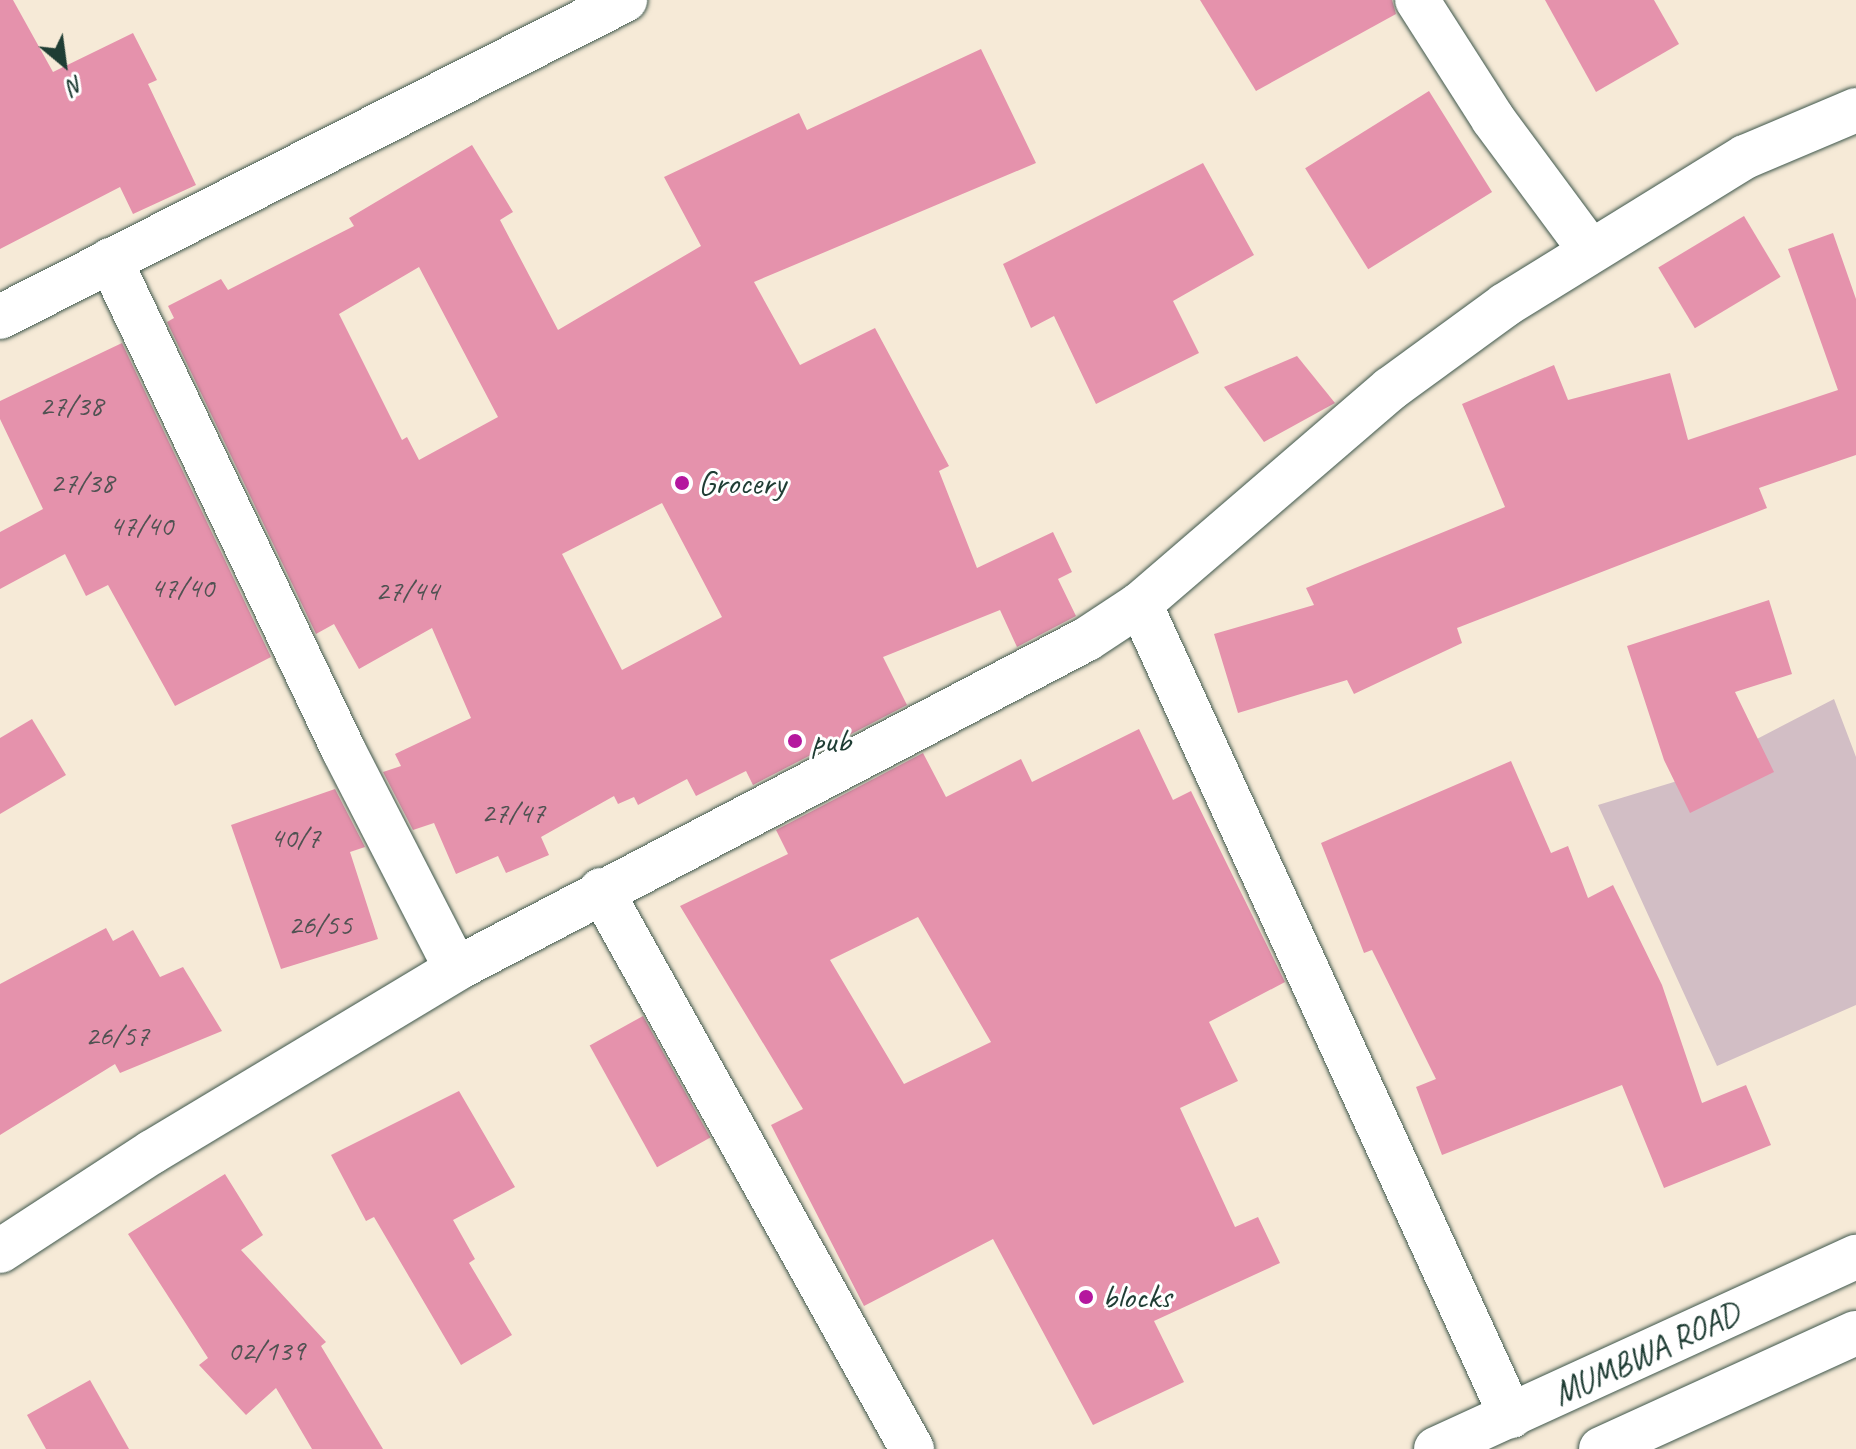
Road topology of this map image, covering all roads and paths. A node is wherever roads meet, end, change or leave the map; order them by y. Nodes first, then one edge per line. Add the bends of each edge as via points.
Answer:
1 (625, 0) edge
2 (1417, 0) edge
3 (1856, 110) edge
4 (1590, 250) junction
5 (110, 260) junction
6 (0, 317) edge
7 (1140, 604) junction
8 (601, 890) junction
9 (456, 969) junction
10 (0, 1251) edge
11 (1856, 1257) edge
12 (1856, 1333) edge
13 (1511, 1416) junction
14 (912, 1449) edge
15 (1436, 1449) edge
16 (1601, 1449) edge

1 - 5 street
2 - 4 street via 1493,119
3 - 4 street via 1745,157
4 - 7 street via 1390,389
5 - 6 street
5 - 9 street via 344,751
7 - 8 street via 892,742
7 - 13 street
8 - 9 street
8 - 14 street
9 - 10 street via 152,1152
11 - 13 street, MUMBWA ROAD
12 - 16 street, MUMBWA ROAD
13 - 15 street, MUMBWA ROAD

